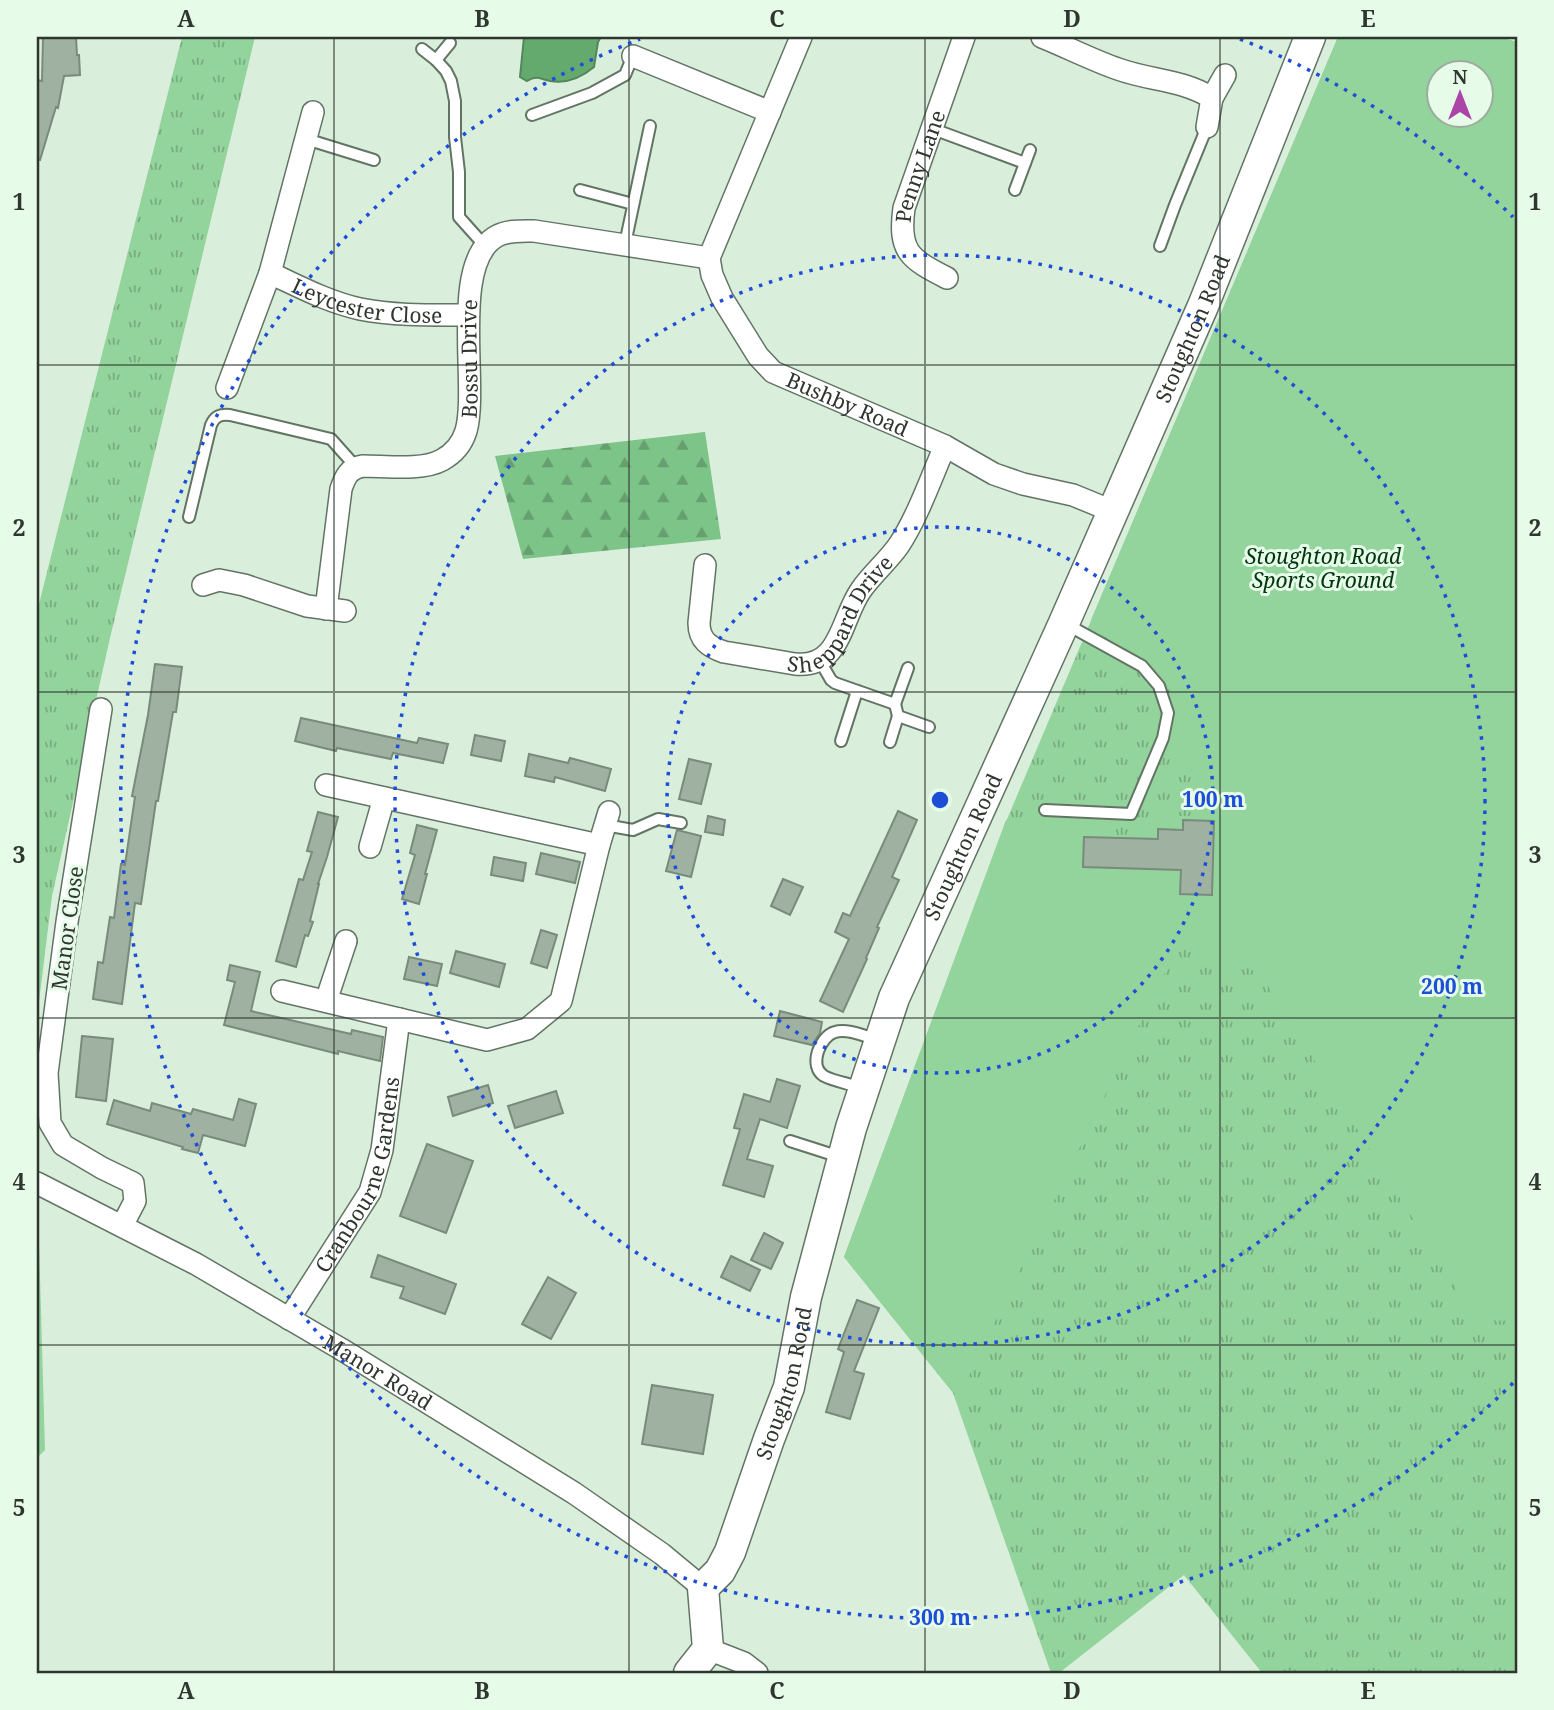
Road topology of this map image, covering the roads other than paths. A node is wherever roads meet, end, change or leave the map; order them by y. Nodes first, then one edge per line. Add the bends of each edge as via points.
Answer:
1 (801, 37) edge
2 (964, 37) edge
3 (1310, 37) edge
4 (1051, 38) edge
5 (450, 43) dead end
6 (422, 49) dead end
7 (635, 52) edge
8 (436, 60) junction
9 (1225, 75) dead end
10 (1212, 98) junction
11 (770, 111) junction
12 (313, 112) dead end
13 (532, 115) dead end
14 (650, 126) dead end
15 (1207, 127) joint
16 (933, 128) junction
17 (306, 139) junction
18 (1030, 150) dead end
19 (374, 160) dead end
20 (1026, 163) junction
21 (580, 190) dead end
22 (1015, 190) dead end
23 (634, 204) junction
24 (625, 244) junction
25 (485, 246) junction
26 (1160, 246) dead end
27 (709, 257) junction
28 (270, 273) junction
29 (947, 278) dead end
30 (468, 316) junction
31 (227, 388) dead end
32 (945, 446) junction
33 (356, 467) junction
34 (1112, 511) junction
35 (189, 517) dead end
36 (705, 565) dead end
37 (203, 585) dead end
38 (1064, 623) junction
39 (820, 661) junction
40 (908, 668) dead end
41 (857, 691) junction
42 (895, 704) junction
43 (101, 709) dead end
44 (898, 716) junction
45 (929, 727) dead end
46 (841, 741) dead end
47 (890, 742) dead end
48 (326, 785) dead end
49 (384, 798) junction
50 (1045, 810) dead end
51 (681, 823) dead end
52 (604, 827) junction
53 (370, 846) dead end
54 (346, 941) dead end
55 (282, 991) dead end
56 (326, 1001) junction
57 (399, 1018) junction
58 (880, 1041) junction
59 (864, 1088) junction
60 (790, 1141) dead end
61 (843, 1158) junction
62 (37, 1184) edge
63 (122, 1226) junction
64 (289, 1319) junction
65 (703, 1588) junction
66 (708, 1650) junction
67 (689, 1673) edge
68 (757, 1673) edge

1 - 11 street
2 - 16 street, Penny Lane
3 - 34 main road, Stoughton Road via 1203,306
4 - 10 street via 1120,70 1183,84
5 - 8 lane
6 - 8 lane
7 - 11 street
7 - 13 lane via 625,75
8 - 25 lane via 454,91 459,216
9 - 10 street
10 - 15 street
11 - 27 street
12 - 17 street
14 - 23 lane
15 - 26 lane
16 - 20 lane
16 - 29 street, Penny Lane via 904,208 903,237 920,264
17 - 19 lane
17 - 28 street
18 - 20 lane
20 - 22 lane
21 - 23 lane
23 - 24 lane
24 - 25 street via 515,231 499,234
24 - 27 street
25 - 30 street, Bossu Drive via 474,268
27 - 32 street, Bushby Road via 722,298 773,372
28 - 30 street, Leycester Close via 358,308
28 - 31 street
30 - 33 street, Bossu Drive via 468,414 466,431 453,453 422,466
32 - 34 street, Bushby Road via 1007,479 1073,495
32 - 39 street, Sheppard Drive via 906,534 861,590 838,641
33 - 35 lane via 331,439 218,415 211,425
33 - 37 street via 341,489 335,610 219,580
34 - 38 main road, Stoughton Road
36 - 39 street, Sheppard Drive via 699,632 707,644 724,652 795,664
38 - 50 lane via 1142,666 1159,686 1168,713 1163,738 1132,814
38 - 58 main road, Stoughton Road via 894,998
39 - 41 lane via 831,680
40 - 42 lane
41 - 42 lane
41 - 46 lane
42 - 44 lane
43 - 63 street, Manor Close via 47,1073 50,1123 63,1144 133,1183 135,1201
44 - 45 lane
44 - 47 lane
48 - 49 street
49 - 52 street
49 - 53 street
51 - 52 lane via 658,819 633,830
52 - 57 street via 561,1001 527,1029 487,1040
54 - 56 street
55 - 56 street
56 - 57 street
57 - 64 street, Cranbourne Gardens via 382,1150 370,1192
58 - 59 main road, Stoughton Road
58 - 59 lane via 843,1031 826,1036 820,1046 816,1061 824,1076
59 - 61 main road, Stoughton Road
60 - 61 lane
61 - 65 main road, Stoughton Road via 806,1297 789,1387 730,1552
62 - 63 street, Manor Road
63 - 64 street, Manor Road
64 - 65 street, Manor Road via 574,1493
65 - 66 main road
66 - 67 main road
66 - 68 street via 744,1663

